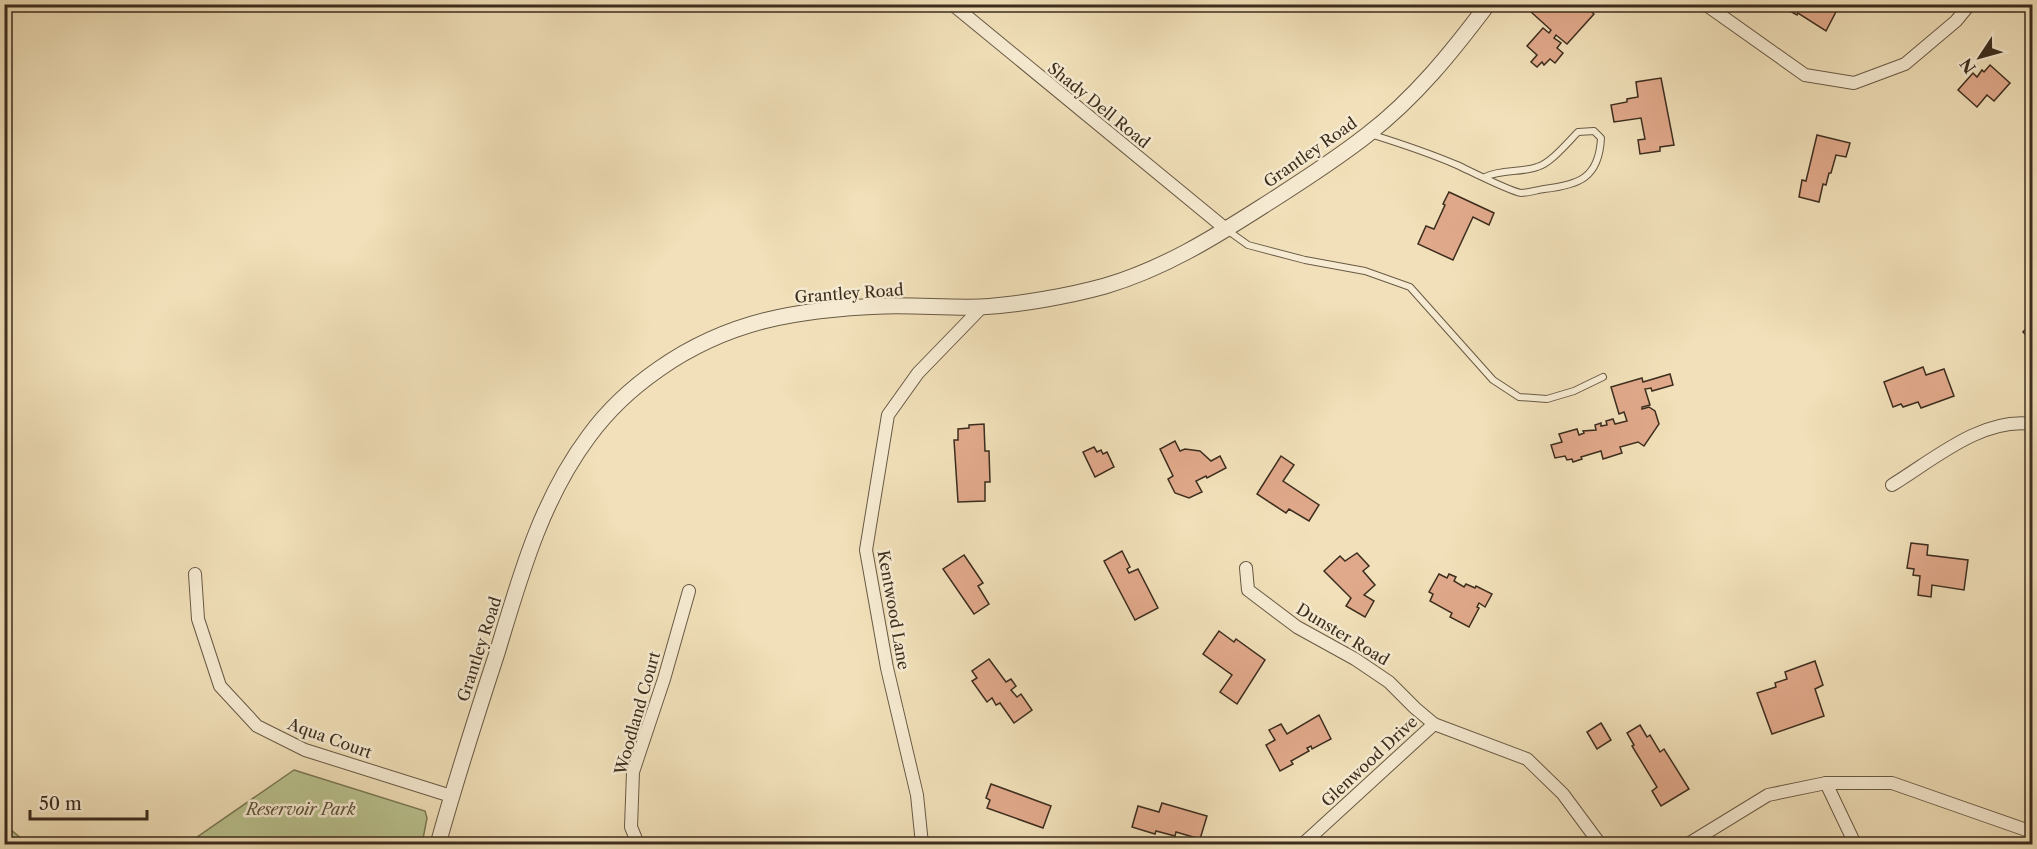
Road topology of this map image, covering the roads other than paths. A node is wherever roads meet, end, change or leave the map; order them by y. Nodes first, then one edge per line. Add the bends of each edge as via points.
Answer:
1 (952, 4) edge
2 (1488, 4) edge
3 (1705, 4) edge
4 (1970, 4) edge
5 (1369, 133) junction
6 (1485, 177) junction
7 (1227, 230) junction
8 (982, 307) junction
9 (1603, 377) dead end
10 (2032, 424) edge
11 (1892, 485) dead end
12 (1246, 568) dead end
13 (195, 574) dead end
14 (689, 591) dead end
15 (1434, 724) junction
16 (1826, 783) junction
17 (451, 796) junction
18 (2032, 831) edge
19 (438, 844) edge
20 (638, 844) edge
21 (922, 844) edge
22 (1303, 844) edge
23 (1600, 844) edge
24 (1688, 844) edge
25 (1855, 844) edge

1 - 7 street, Shady Dell Road
2 - 5 street, Grantley Road via 1430,76
3 - 4 street via 1805,75 1854,83 1905,64
5 - 6 lane
5 - 7 street, Grantley Road
6 - 6 lane via 1521,193 1570,186 1586,177 1600,154 1601,138 1594,131 1578,132 1538,167
7 - 8 street, Grantley Road via 1156,267 1106,285
7 - 9 lane via 1248,245 1365,271 1410,287 1493,380 1519,397 1547,399 1575,392
8 - 17 street, Grantley Road via 885,306 771,319 707,340 677,356 637,386 590,435 543,516
8 - 21 street, Kentwood Lane via 918,373 888,414 866,550 887,668 917,795
10 - 11 street via 2017,422 1977,432
12 - 15 street, Dunster Road via 1248,590 1296,627 1389,682
13 - 17 street, Aqua Court via 198,619 220,686 257,726 305,750
14 - 20 street, Woodland Court via 633,772 631,827
15 - 22 street, Glenwood Drive
15 - 23 street, Glenwood Drive via 1527,759 1563,794
16 - 18 street via 1892,783
16 - 24 street via 1768,795
16 - 25 street
17 - 19 street, Grantley Road

